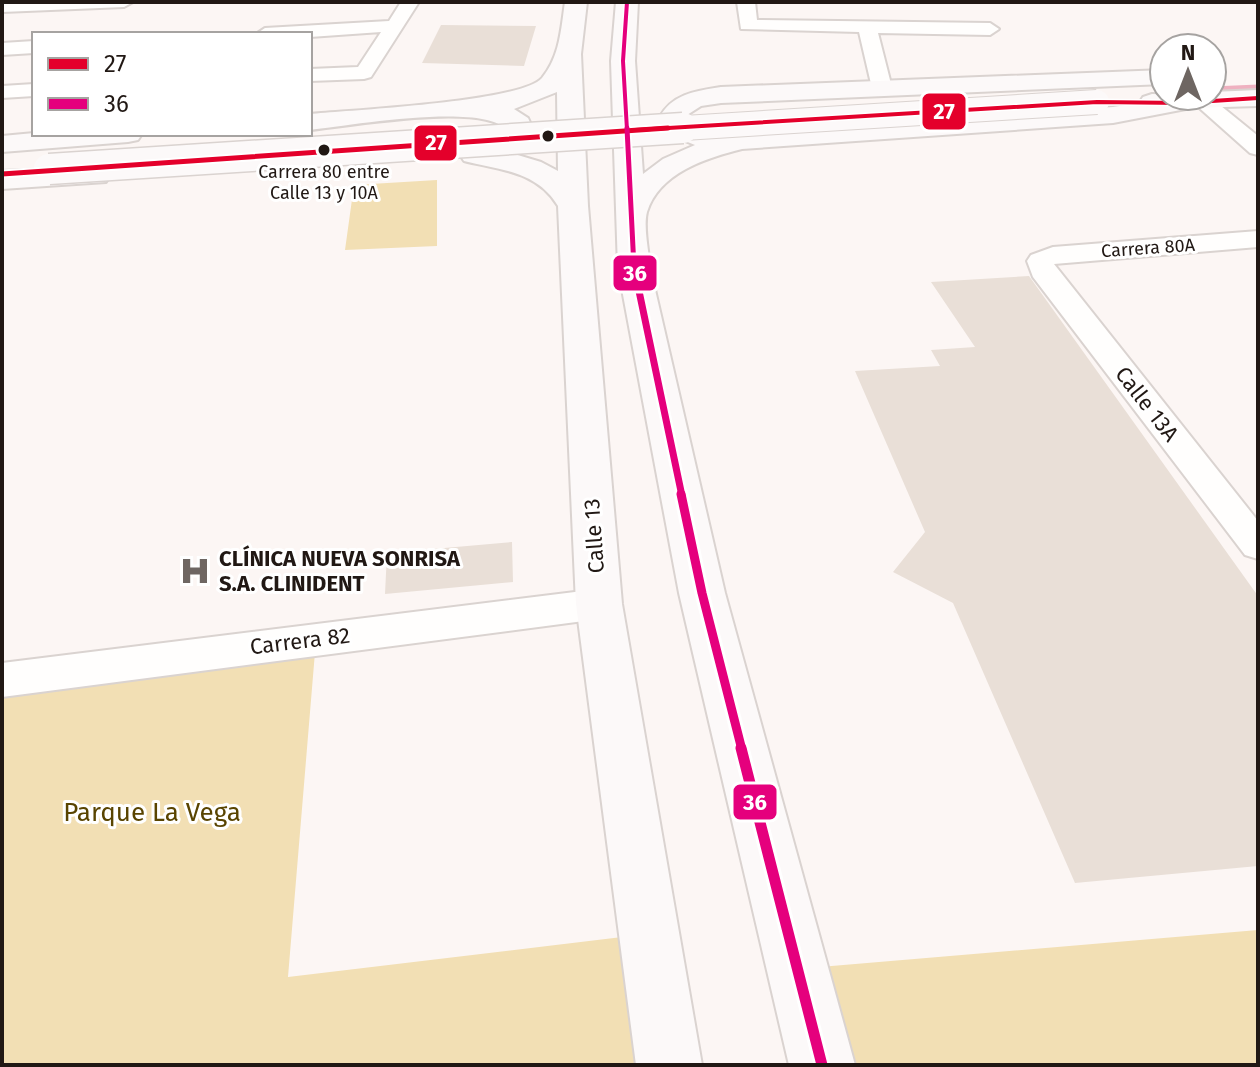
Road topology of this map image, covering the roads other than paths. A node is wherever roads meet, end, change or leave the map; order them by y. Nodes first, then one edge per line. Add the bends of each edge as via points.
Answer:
1 (124, 2) edge
2 (410, 2) edge
3 (576, 2) edge
4 (627, 2) edge
5 (746, 2) edge
6 (2, 7) edge
7 (395, 26) junction
8 (867, 28) junction
9 (990, 29) dead end
10 (298, 32) edge
11 (32, 47) edge
12 (2, 49) edge
13 (569, 54) junction
14 (623, 61) junction
15 (312, 75) edge
16 (1258, 76) edge
17 (1148, 78) edge
18 (1228, 82) edge
19 (882, 88) junction
20 (32, 90) edge
21 (2, 92) edge
22 (1148, 92) edge
23 (1228, 94) edge
24 (721, 95) junction
25 (1090, 96) junction
26 (1258, 98) edge
27 (1148, 104) edge
28 (469, 108) junction
29 (1220, 112) edge
30 (312, 122) edge
31 (312, 134) edge
32 (107, 136) edge
33 (272, 136) edge
34 (739, 141) junction
35 (2, 146) edge
36 (1258, 148) edge
37 (474, 155) junction
38 (2, 177) edge
39 (603, 208) junction
40 (1258, 239) edge
41 (1040, 261) joint
42 (1258, 546) edge
43 (599, 604) junction
44 (2, 680) edge
45 (669, 1065) edge
46 (822, 1065) edge

1 - 6 street
2 - 7 street
3 - 13 main road, Calle 13
4 - 14 main road, Calle 13
5 - 8 street via 748,25
7 - 10 street
7 - 15 street via 364,73
8 - 9 street
8 - 19 street
11 - 12 street
13 - 28 main road via 557,77 541,91
13 - 39 main road, Calle 13
14 - 24 main road via 656,83
14 - 39 main road, Calle 13
16 - 18 main road
17 - 19 main road
19 - 24 main road
20 - 21 street
22 - 25 main road
23 - 26 main road
24 - 34 main road via 686,102 672,118 689,134
25 - 31 main road
25 - 38 main road, bridge via 49,169
27 - 34 main road via 1113,115
28 - 30 main road
28 - 37 main road via 501,112 519,124 520,131 506,146
29 - 36 street
32 - 35 main road
33 - 35 main road
34 - 39 main road via 668,167 645,187
37 - 38 main road
37 - 39 main road via 546,175
39 - 43 main road, Calle 13
39 - 46 main road, Calle 13 via 634,268 702,593
40 - 41 street, Carrera 80A via 1053,255
41 - 42 street, Calle 13A
43 - 44 street, Carrera 82
43 - 45 main road, Calle 13

